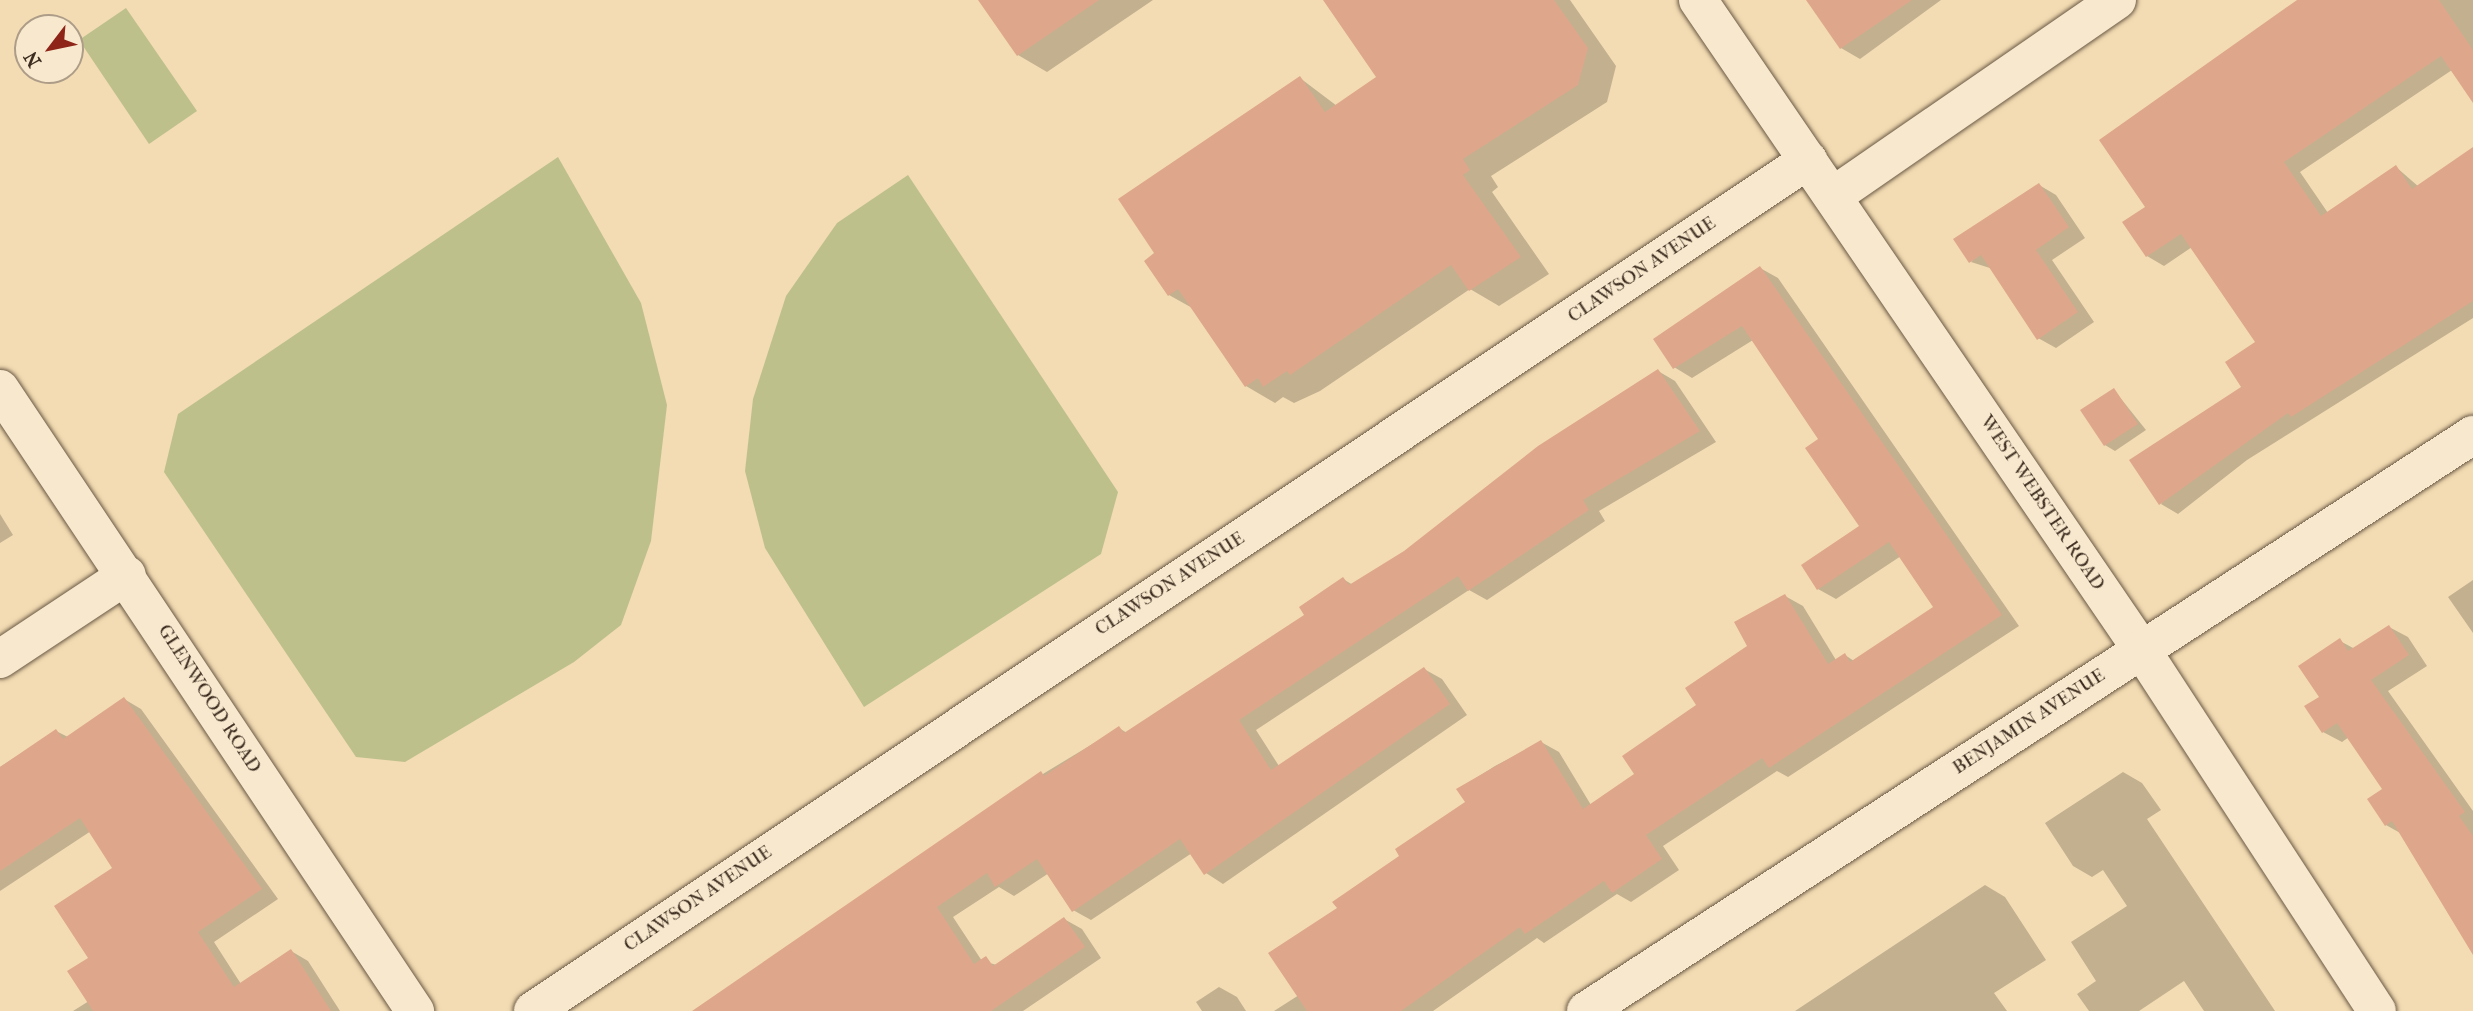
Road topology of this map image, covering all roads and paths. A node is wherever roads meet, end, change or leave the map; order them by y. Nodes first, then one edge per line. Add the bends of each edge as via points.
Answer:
1 (1698, 0) edge
2 (2117, 0) edge
3 (1808, 160) junction
4 (1833, 196) junction
5 (0, 389) edge
6 (2473, 435) edge
7 (127, 575) junction
8 (2141, 649) junction
9 (0, 659) edge
10 (415, 1011) edge
11 (533, 1011) edge
12 (1586, 1011) edge
13 (2377, 1011) edge

1 - 3 street, WEST WEBSTER ROAD
2 - 4 street
3 - 4 street, WEST WEBSTER ROAD
3 - 11 street, CLAWSON AVENUE
4 - 8 street, WEST WEBSTER ROAD
5 - 7 street, GLENWOOD ROAD
6 - 8 street, BENJAMIN AVENUE
7 - 9 street
7 - 10 street, GLENWOOD ROAD
8 - 12 street, BENJAMIN AVENUE
8 - 13 street, WEST WEBSTER ROAD

